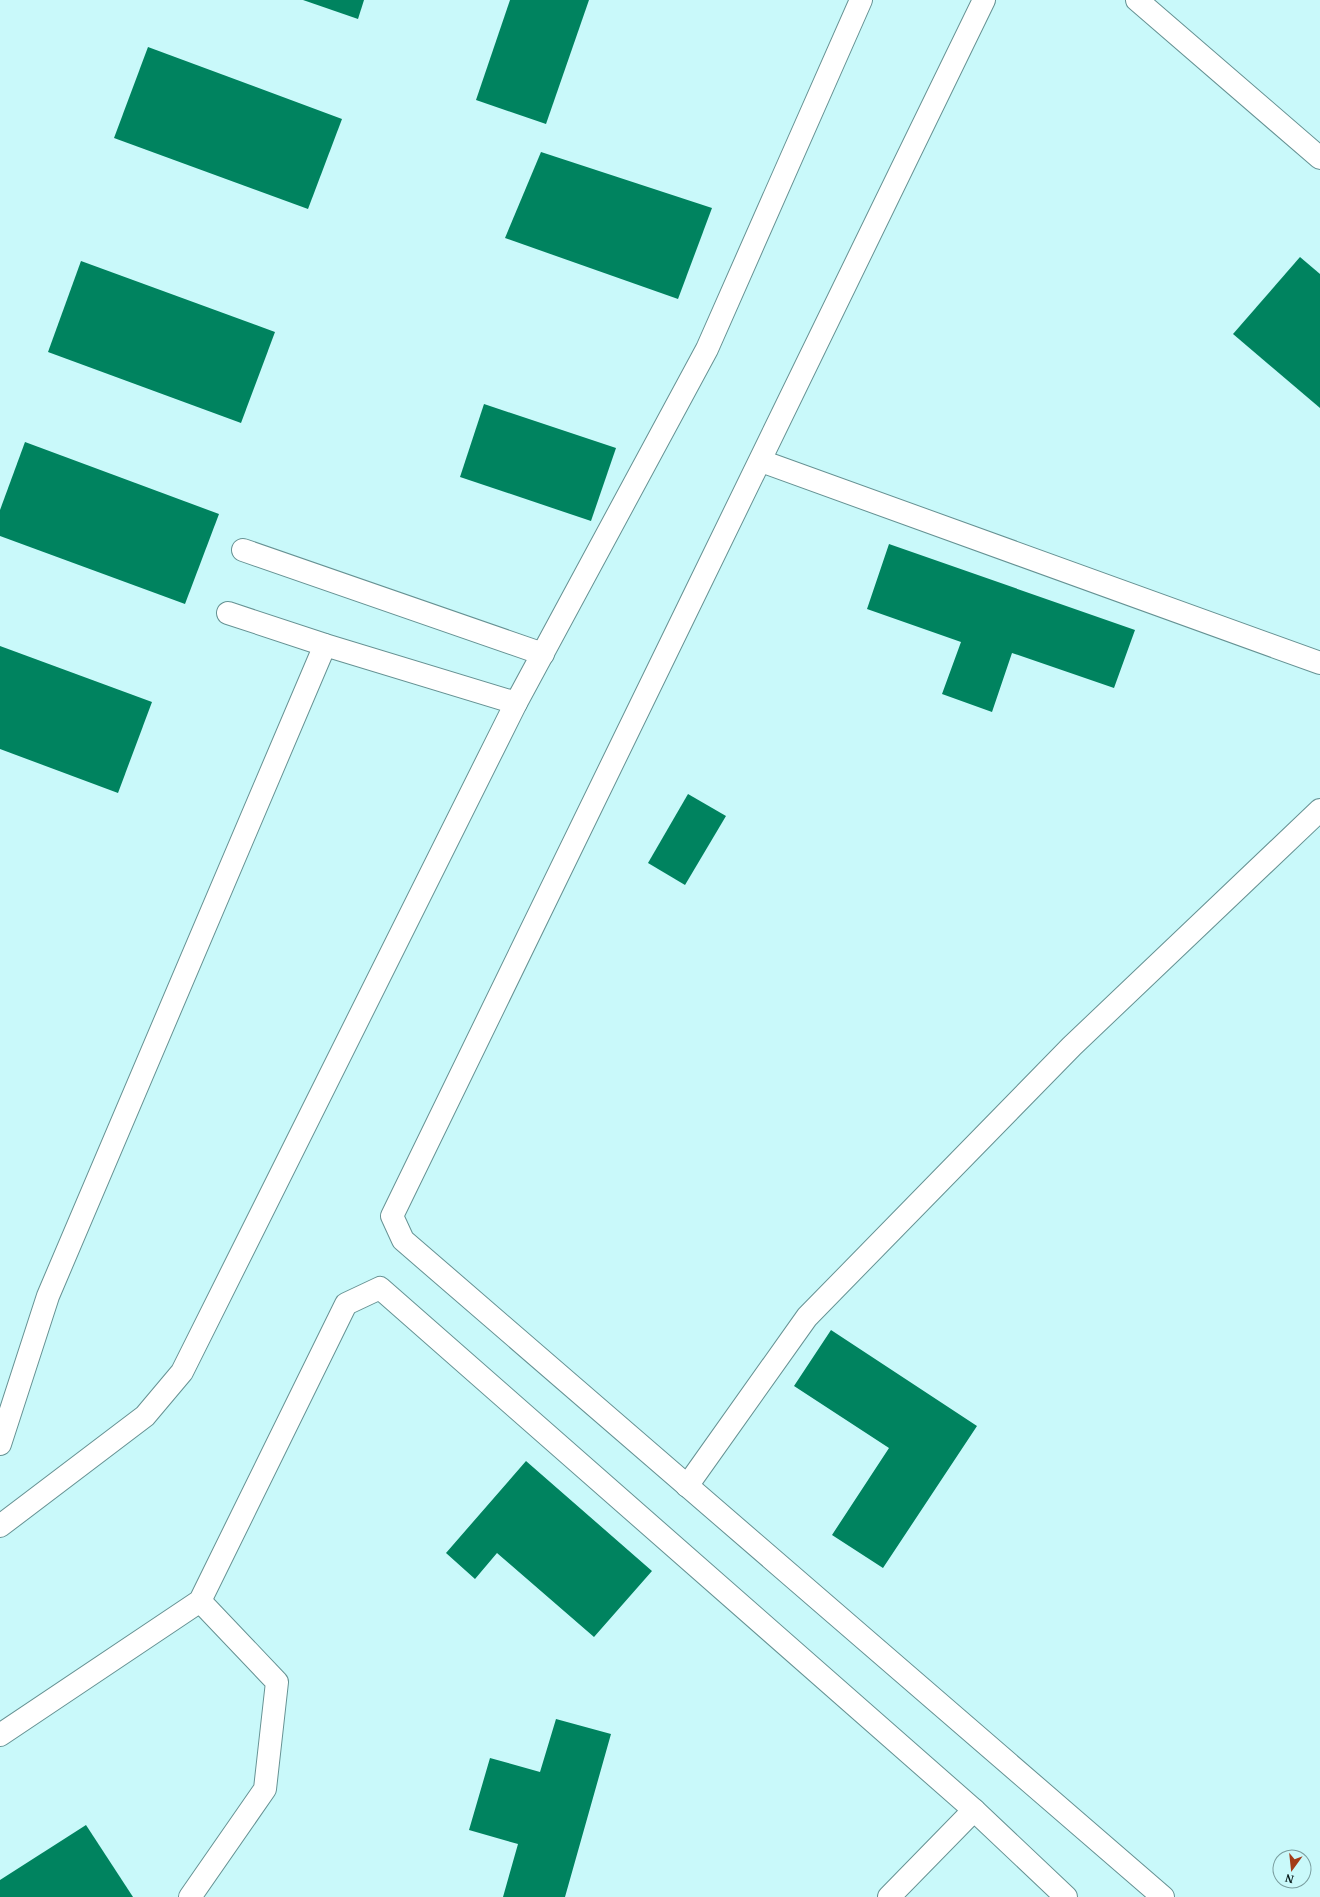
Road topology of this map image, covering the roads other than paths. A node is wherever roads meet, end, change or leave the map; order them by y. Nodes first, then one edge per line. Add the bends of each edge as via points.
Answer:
1 (861, 0) edge
2 (984, 0) edge
3 (1137, 0) edge
4 (1320, 158) edge
5 (761, 461) junction
6 (243, 550) dead end
7 (228, 613) dead end
8 (325, 645) junction
9 (543, 654) junction
10 (1320, 663) edge
11 (516, 703) junction
12 (1320, 810) edge
13 (0, 1444) edge
14 (687, 1486) junction
15 (0, 1526) edge
16 (200, 1601) junction
17 (0, 1735) edge
18 (974, 1810) junction
19 (190, 1897) edge
20 (889, 1897) edge
21 (1066, 1897) edge
22 (1163, 1897) edge

1 - 9 lane via 707,349
2 - 5 lane
3 - 4 lane
5 - 10 lane
5 - 14 lane via 392,1216 403,1240
6 - 9 lane
7 - 8 lane
8 - 11 lane
8 - 13 lane via 48,1296
9 - 11 lane
11 - 15 lane via 182,1372 145,1416
12 - 14 lane via 1072,1046 807,1317
14 - 22 lane
16 - 17 lane
16 - 18 lane via 346,1304 380,1288
16 - 19 lane via 277,1682 265,1789
18 - 20 lane
18 - 21 lane

